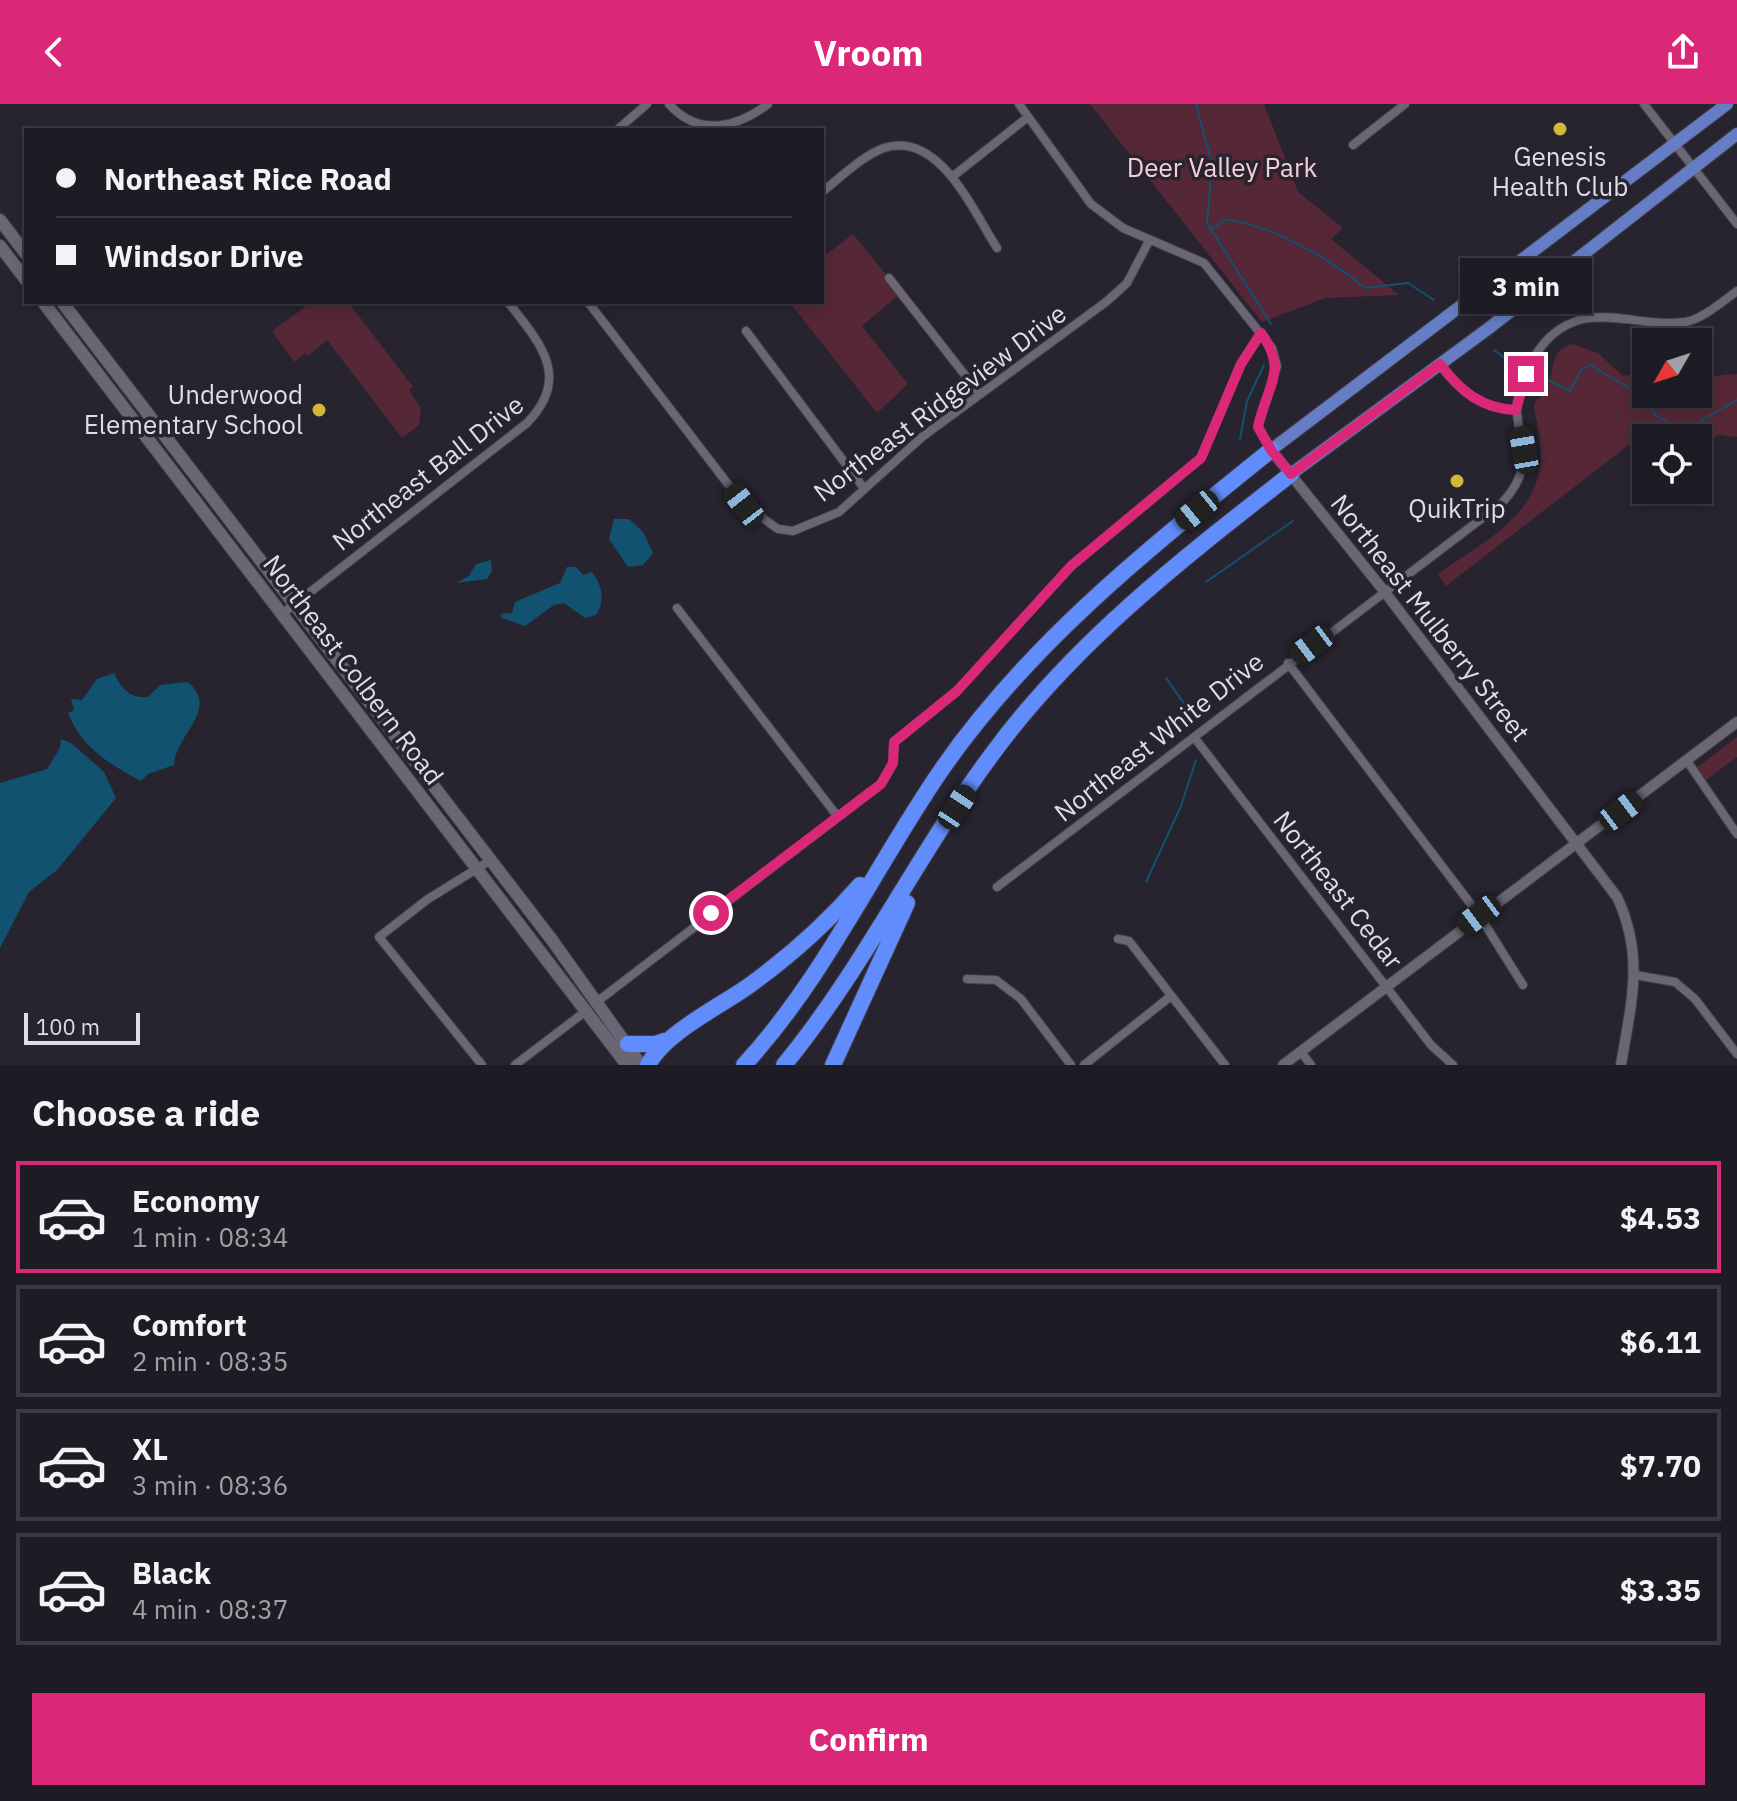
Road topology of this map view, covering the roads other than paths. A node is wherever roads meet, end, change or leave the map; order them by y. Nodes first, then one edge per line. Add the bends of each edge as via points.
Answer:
1 (647, 104) edge
2 (669, 104) edge
3 (768, 104) edge
4 (1019, 104) edge
5 (1388, 104) edge
6 (1405, 104) edge
7 (1644, 104) edge
8 (1727, 104) edge
9 (1394, 112) junction
10 (1028, 117) junction
11 (619, 128) edge
12 (1737, 134) edge
13 (1675, 143) junction
14 (1353, 145) dead end
15 (1693, 167) junction
16 (952, 177) junction
17 (824, 191) edge
18 (0, 220) edge
19 (1737, 224) edge
20 (1149, 241) junction
21 (0, 246) edge
22 (997, 248) dead end
23 (24, 251) edge
24 (24, 277) edge
25 (889, 278) dead end
26 (1737, 291) edge
27 (45, 304) edge
28 (64, 304) edge
29 (510, 304) edge
30 (590, 304) edge
31 (746, 331) dead end
32 (1261, 333) junction
33 (1440, 364) junction
34 (979, 393) junction
35 (1516, 410) junction
36 (1271, 450) junction
37 (1291, 474) junction
38 (863, 487) junction
39 (1384, 591) junction
40 (294, 604) junction
41 (677, 608) dead end
42 (282, 614) junction
43 (1288, 663) junction
44 (1737, 722) edge
45 (1194, 737) junction
46 (1687, 761) junction
47 (838, 817) junction
48 (1736, 828) edge
49 (940, 832) junction
50 (1576, 843) junction
51 (892, 847) junction
52 (491, 860) junction
53 (477, 868) junction
54 (997, 887) dead end
55 (1479, 915) junction
56 (1118, 939) dead end
57 (1635, 975) junction
58 (967, 979) dead end
59 (1387, 985) junction
60 (1523, 985) dead end
61 (574, 995) junction
62 (1171, 996) junction
63 (598, 1001) junction
64 (586, 1011) junction
65 (671, 1038) junction
66 (628, 1044) junction
67 (1301, 1052) junction
68 (1737, 1054) edge
69 (482, 1065) edge
70 (515, 1065) edge
71 (627, 1065) edge
72 (641, 1065) edge
73 (648, 1065) edge
74 (744, 1065) edge
75 (784, 1065) edge
76 (833, 1065) edge
77 (1071, 1065) edge
78 (1084, 1065) edge
79 (1225, 1065) edge
80 (1283, 1065) edge
81 (1311, 1065) edge
82 (1453, 1065) edge
83 (1621, 1065) edge

1 - 11 street
2 - 3 street via 679,115 708,126 746,121
4 - 10 street, Northeast Mulberry Street
5 - 9 street
6 - 9 street
7 - 13 street
8 - 13 main road
9 - 14 street
10 - 16 street
10 - 20 street, Northeast Mulberry Street via 1091,204
12 - 15 main road
13 - 15 street
13 - 36 main road
15 - 19 street
15 - 33 main road
16 - 17 street via 922,151 894,146 877,151
16 - 22 street
18 - 23 main road
20 - 32 street, Northeast Mulberry Street via 1204,263
20 - 34 street, Northeast Ridgeview Drive via 1127,283 1106,302
21 - 24 main road
25 - 34 street
26 - 35 street via 1686,322 1580,318 1546,341 1526,374
27 - 42 main road, Northeast Colbern Road
28 - 40 main road, Northeast Colbern Road
29 - 40 street, Northeast Ball Drive via 542,345 549,369 543,406
30 - 38 street, Northeast Ridgeview Drive via 744,505 769,524 778,529 803,527 839,512
31 - 38 street
32 - 36 street, Northeast Mulberry Street via 1277,366 1258,427
32 - 47 street via 1241,364 1201,458 1071,566 957,691 894,742 893,763 881,784
33 - 35 street via 1471,397
33 - 37 main road
34 - 38 street, Northeast Ridgeview Drive
35 - 39 street, Northeast White Drive via 1524,450 1517,486 1502,503
36 - 37 street, Northeast Mulberry Street
36 - 51 highway via 1123,570 1029,661 942,769
37 - 39 street, Northeast Mulberry Street
37 - 49 highway via 1098,632 990,757
39 - 43 street, Northeast White Drive
39 - 50 street, Northeast Mulberry Street
40 - 42 street, Northeast Ball Drive
40 - 52 main road, Northeast Colbern Road
41 - 47 street
42 - 53 main road, Northeast Colbern Road
43 - 45 street, Northeast White Drive
43 - 55 street
44 - 46 street
45 - 54 street, Northeast White Drive
45 - 59 street, Northeast Cedar
46 - 48 street
46 - 50 street
47 - 63 street
49 - 75 highway via 847,983
49 - 76 highway
50 - 55 street
50 - 57 street, Northeast Mulberry Street via 1617,897 1629,924
51 - 65 highway via 808,939
51 - 74 highway via 796,1002
52 - 53 street
52 - 63 main road, Northeast Colbern Road
53 - 61 main road, Northeast Colbern Road
53 - 69 street via 379,937
55 - 59 street
55 - 60 street
56 - 62 street via 1129,941
57 - 68 street via 1675,982 1695,999
57 - 83 street, Northeast Mulberry Street
58 - 77 street via 996,980 1021,999
59 - 67 street
59 - 82 street, Northeast Cedar via 1431,1045
61 - 63 main road
61 - 64 main road, Northeast Colbern Road
62 - 78 street
62 - 79 street
63 - 66 main road, Northeast Colbern Road
64 - 70 street
64 - 71 main road, Northeast Colbern Road
65 - 66 highway
65 - 73 highway
66 - 72 main road, Northeast Colbern Road
67 - 80 street
67 - 81 street

